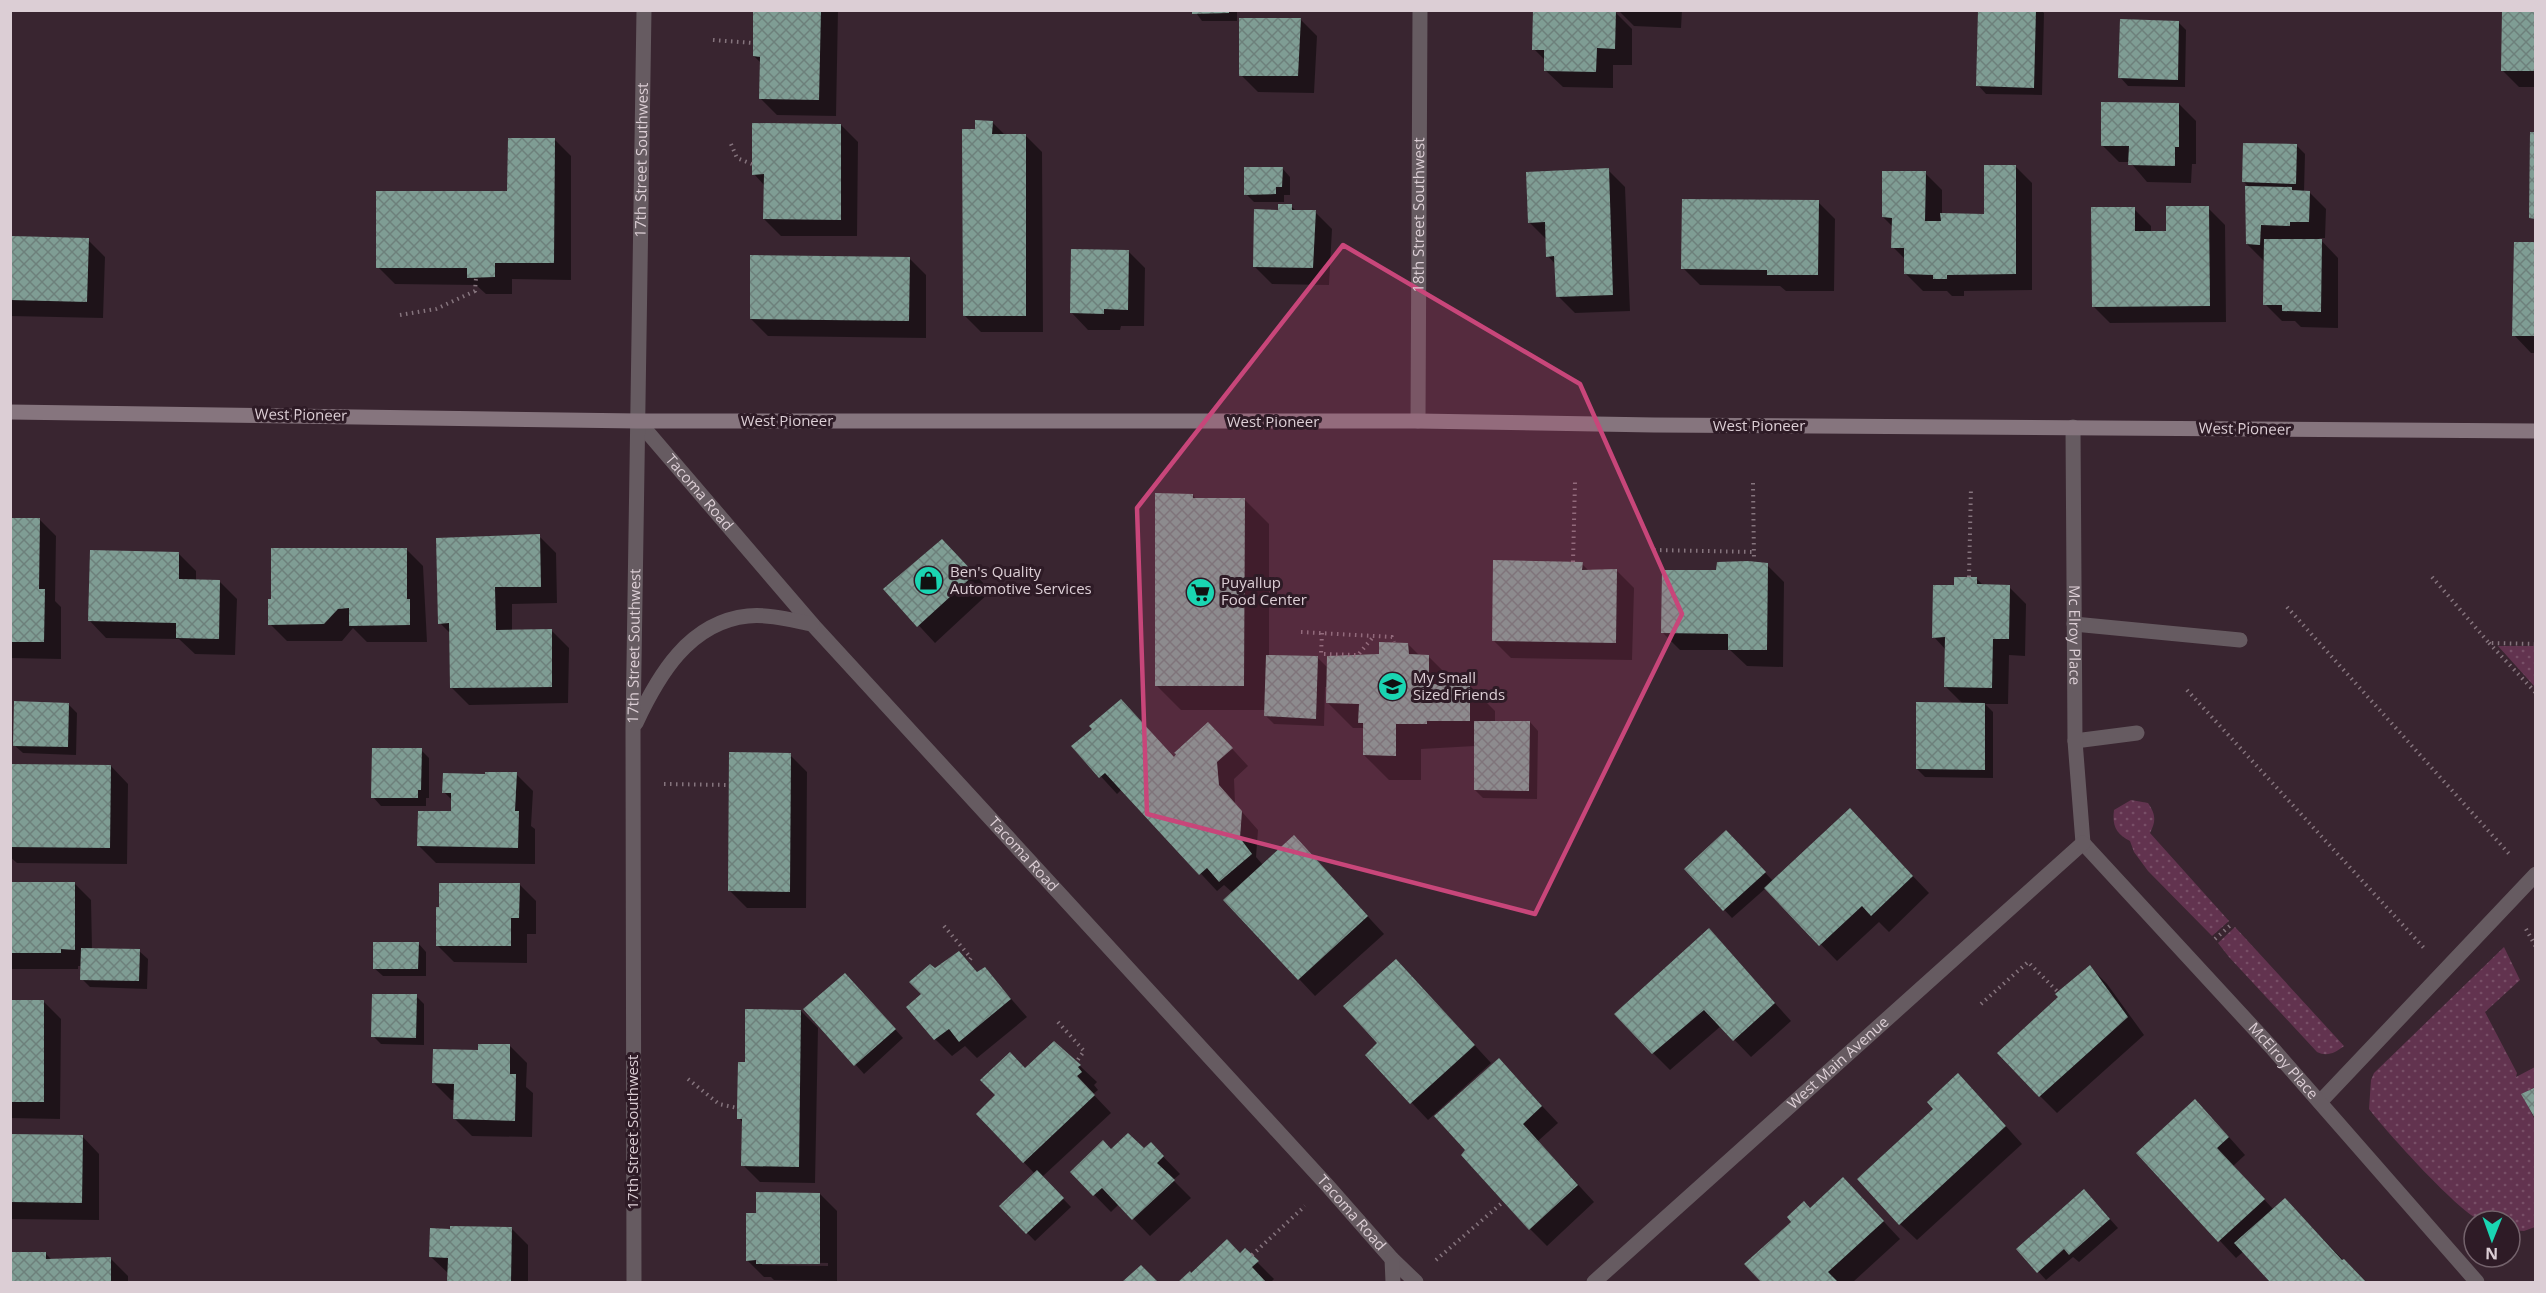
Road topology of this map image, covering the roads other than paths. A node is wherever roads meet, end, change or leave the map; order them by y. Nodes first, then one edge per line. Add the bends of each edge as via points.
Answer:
1 (644, 10) edge
2 (1420, 10) edge
3 (10, 412) edge
4 (638, 421) junction
5 (1418, 421) junction
6 (2073, 427) junction
7 (2535, 432) edge
8 (812, 624) junction
9 (2074, 624) junction
10 (2240, 640) dead end
11 (633, 729) junction
12 (2137, 733) dead end
13 (2075, 741) junction
14 (2083, 843) junction
15 (2534, 876) edge
16 (2320, 1102) junction
17 (1392, 1259) junction
18 (1415, 1281) edge
19 (633, 1282) edge
20 (1392, 1282) edge
21 (1594, 1282) edge
22 (2477, 1282) edge

1 - 4 street, 17th Street Southwest
2 - 5 street, 18th Street Southwest
3 - 4 main road, West Pioneer
4 - 5 main road, West Pioneer
4 - 8 street, Tacoma Road
4 - 11 street, 17th Street Southwest
5 - 6 main road, West Pioneer
6 - 7 main road, West Pioneer
6 - 9 street, Mc Elroy Place
8 - 11 street via 747,616 703,633 666,666
8 - 17 street, Tacoma Road
9 - 10 street
9 - 13 street, Mc Elroy Place
11 - 19 street, 17th Street Southwest
12 - 13 street
13 - 14 street, Mc Elroy Place
14 - 16 street, McElroy Place
14 - 21 street, West Main Avenue
15 - 16 street
16 - 22 street, McElroy Place
17 - 18 street, Tacoma Road
17 - 20 street

